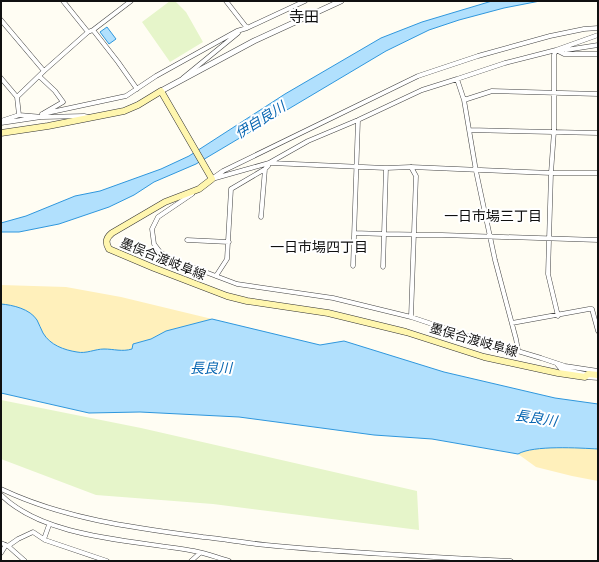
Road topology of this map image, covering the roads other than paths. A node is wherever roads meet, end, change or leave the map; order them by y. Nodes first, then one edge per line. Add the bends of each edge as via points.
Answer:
1 (63, 1) edge
2 (131, 1) edge
3 (226, 1) edge
4 (305, 1) edge
5 (334, 1) edge
6 (341, 1) edge
7 (325, 8) junction
8 (1, 20) edge
9 (598, 28) edge
10 (244, 29) junction
11 (93, 30) junction
12 (88, 32) junction
13 (598, 35) edge
14 (598, 45) edge
15 (558, 49) junction
16 (598, 54) edge
17 (44, 71) junction
18 (39, 76) junction
19 (1, 78) edge
20 (457, 79) junction
21 (179, 83) junction
22 (137, 89) junction
23 (554, 92) junction
24 (163, 93) junction
25 (598, 94) edge
26 (17, 97) junction
27 (464, 100) junction
28 (19, 115) junction
29 (41, 116) junction
30 (92, 118) junction
31 (358, 120) junction
32 (1, 122) edge
33 (469, 130) junction
34 (554, 131) junction
35 (1, 133) edge
36 (598, 133) edge
37 (269, 163) junction
38 (355, 167) junction
39 (412, 167) junction
40 (386, 168) junction
41 (265, 169) junction
42 (476, 170) junction
43 (551, 173) junction
44 (598, 173) edge
45 (212, 179) junction
46 (199, 189) junction
47 (262, 217) dead end
48 (354, 233) junction
49 (384, 234) junction
50 (414, 235) junction
51 (491, 237) junction
52 (548, 239) junction
53 (187, 240) dead end
54 (598, 240) edge
55 (229, 242) junction
56 (353, 266) dead end
57 (383, 267) dead end
58 (216, 276) junction
59 (558, 316) junction
60 (411, 317) junction
61 (512, 323) junction
62 (598, 331) edge
63 (518, 350) junction
64 (555, 363) junction
65 (598, 371) edge
66 (598, 375) edge
67 (585, 377) junction
68 (598, 378) edge
69 (1, 489) edge
70 (1, 495) edge
71 (49, 525) junction
72 (44, 539) junction
73 (1, 542) edge
74 (7, 545) junction
75 (200, 553) junction
76 (1, 554) edge
77 (25, 561) edge
78 (107, 561) edge
79 (191, 561) edge
80 (229, 561) edge
81 (511, 561) edge

1 - 12 street
2 - 11 street
3 - 10 street
4 - 10 street
5 - 7 street
6 - 7 street
7 - 21 street via 254,41
8 - 17 street
9 - 45 street via 542,38 418,76 223,171
10 - 21 street via 183,77
10 - 22 street via 156,76
11 - 12 street
11 - 22 street
12 - 17 street
13 - 15 street
14 - 15 street
15 - 16 street via 564,54
15 - 20 street
15 - 23 street via 554,55
17 - 18 street
18 - 26 street
18 - 29 street via 63,102
19 - 26 street
20 - 27 street
20 - 31 street via 422,90
21 - 24 street
22 - 29 street via 126,96
23 - 25 street
23 - 27 street via 492,90
23 - 34 street
24 - 30 main road via 124,110
24 - 45 main road
26 - 28 street
27 - 33 street
28 - 29 street
28 - 32 street
29 - 30 street
29 - 32 street
30 - 35 main road
31 - 37 street via 308,141
31 - 38 street
33 - 34 street
33 - 42 street
34 - 36 street
34 - 43 street
37 - 38 street
37 - 41 street
37 - 45 street
38 - 40 street
38 - 48 street
39 - 40 street
39 - 42 street
39 - 50 street via 416,176
40 - 49 street
41 - 47 street
41 - 55 street via 231,189
42 - 43 street
42 - 51 street
43 - 44 street
43 - 52 street
45 - 46 main road, 墨俣合渡岐阜線
46 - 58 street via 158,217 152,229 152,236 160,252 171,259
46 - 67 main road, 墨俣合渡岐阜線 via 165,202 112,233 106,241 109,249 227,296 328,313 406,332 484,357
48 - 49 street
48 - 56 street
49 - 50 street
49 - 57 street
50 - 51 street
50 - 60 street
51 - 52 street
51 - 61 street
52 - 54 street
52 - 59 street via 548,274
53 - 55 street
55 - 58 street via 227,259
58 - 60 street via 237,284 333,298
59 - 61 street
59 - 62 street via 592,309
60 - 63 street
61 - 63 street
63 - 64 street
64 - 65 street
64 - 67 street via 561,369 584,374
66 - 67 main road, 墨俣合渡岐阜線 via 588,374
67 - 68 street
69 - 81 street via 75,515 162,532 310,549
70 - 71 street
71 - 72 street
71 - 75 street via 78,533
72 - 74 street via 33,532
72 - 78 street
73 - 74 street
74 - 76 street
74 - 77 street
75 - 79 street
75 - 80 street

